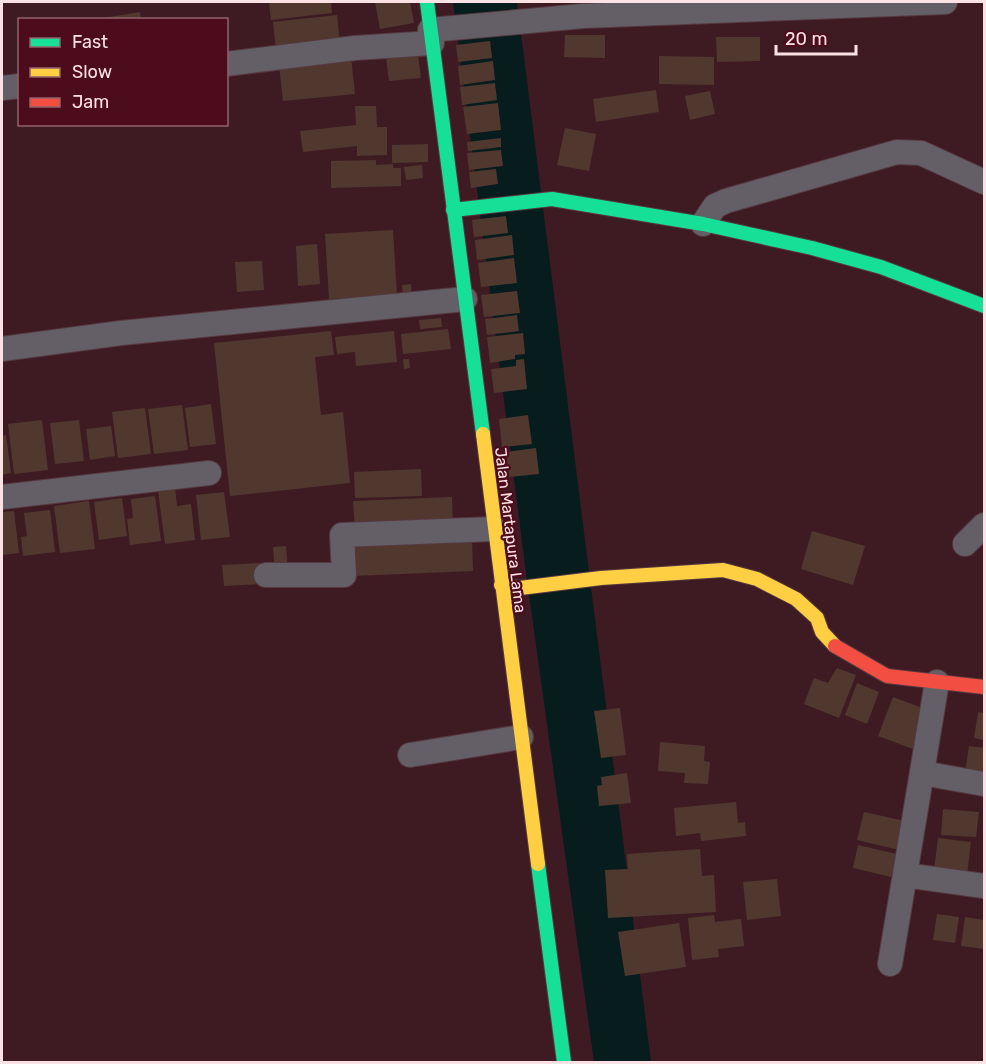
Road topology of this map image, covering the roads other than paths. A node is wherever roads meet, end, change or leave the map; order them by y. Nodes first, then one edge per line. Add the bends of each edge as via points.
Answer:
1 (427, 2) edge
2 (945, 2) edge
3 (540, 14) edge
4 (436, 34) junction
5 (228, 64) edge
6 (18, 86) edge
7 (2, 88) edge
8 (984, 182) edge
9 (453, 210) junction
10 (703, 224) junction
11 (465, 299) junction
12 (984, 306) edge
13 (2, 349) edge
14 (209, 473) dead end
15 (2, 497) edge
16 (984, 525) edge
17 (494, 529) junction
18 (965, 544) dead end
19 (266, 575) dead end
20 (501, 585) junction
21 (937, 682) junction
22 (984, 687) edge
23 (521, 737) junction
24 (410, 755) dead end
25 (922, 773) junction
26 (984, 783) edge
27 (905, 875) junction
28 (984, 886) edge
29 (890, 964) dead end
30 (564, 1062) edge

1 - 4 street, Jalan Martapura Lama
2 - 3 street via 583,16
3 - 4 street
4 - 5 street
4 - 9 street, Jalan Martapura Lama
6 - 7 street
8 - 10 street via 921,153 897,152 726,201 715,206
9 - 10 street via 552,199
9 - 11 street, Jalan Martapura Lama
10 - 12 street via 881,267
11 - 13 street via 121,333
11 - 17 street, Jalan Martapura Lama
14 - 15 street
16 - 18 street
17 - 19 street via 342,535 344,575
17 - 20 street, Jalan Martapura Lama
20 - 21 street via 520,588 723,570 757,579 796,599 817,618 831,644 877,671 914,681
20 - 23 street, Jalan Martapura Lama
21 - 22 street
21 - 25 street
23 - 24 street
23 - 30 street, Jalan Martapura Lama
25 - 26 street
25 - 27 street
27 - 28 street
27 - 29 street

